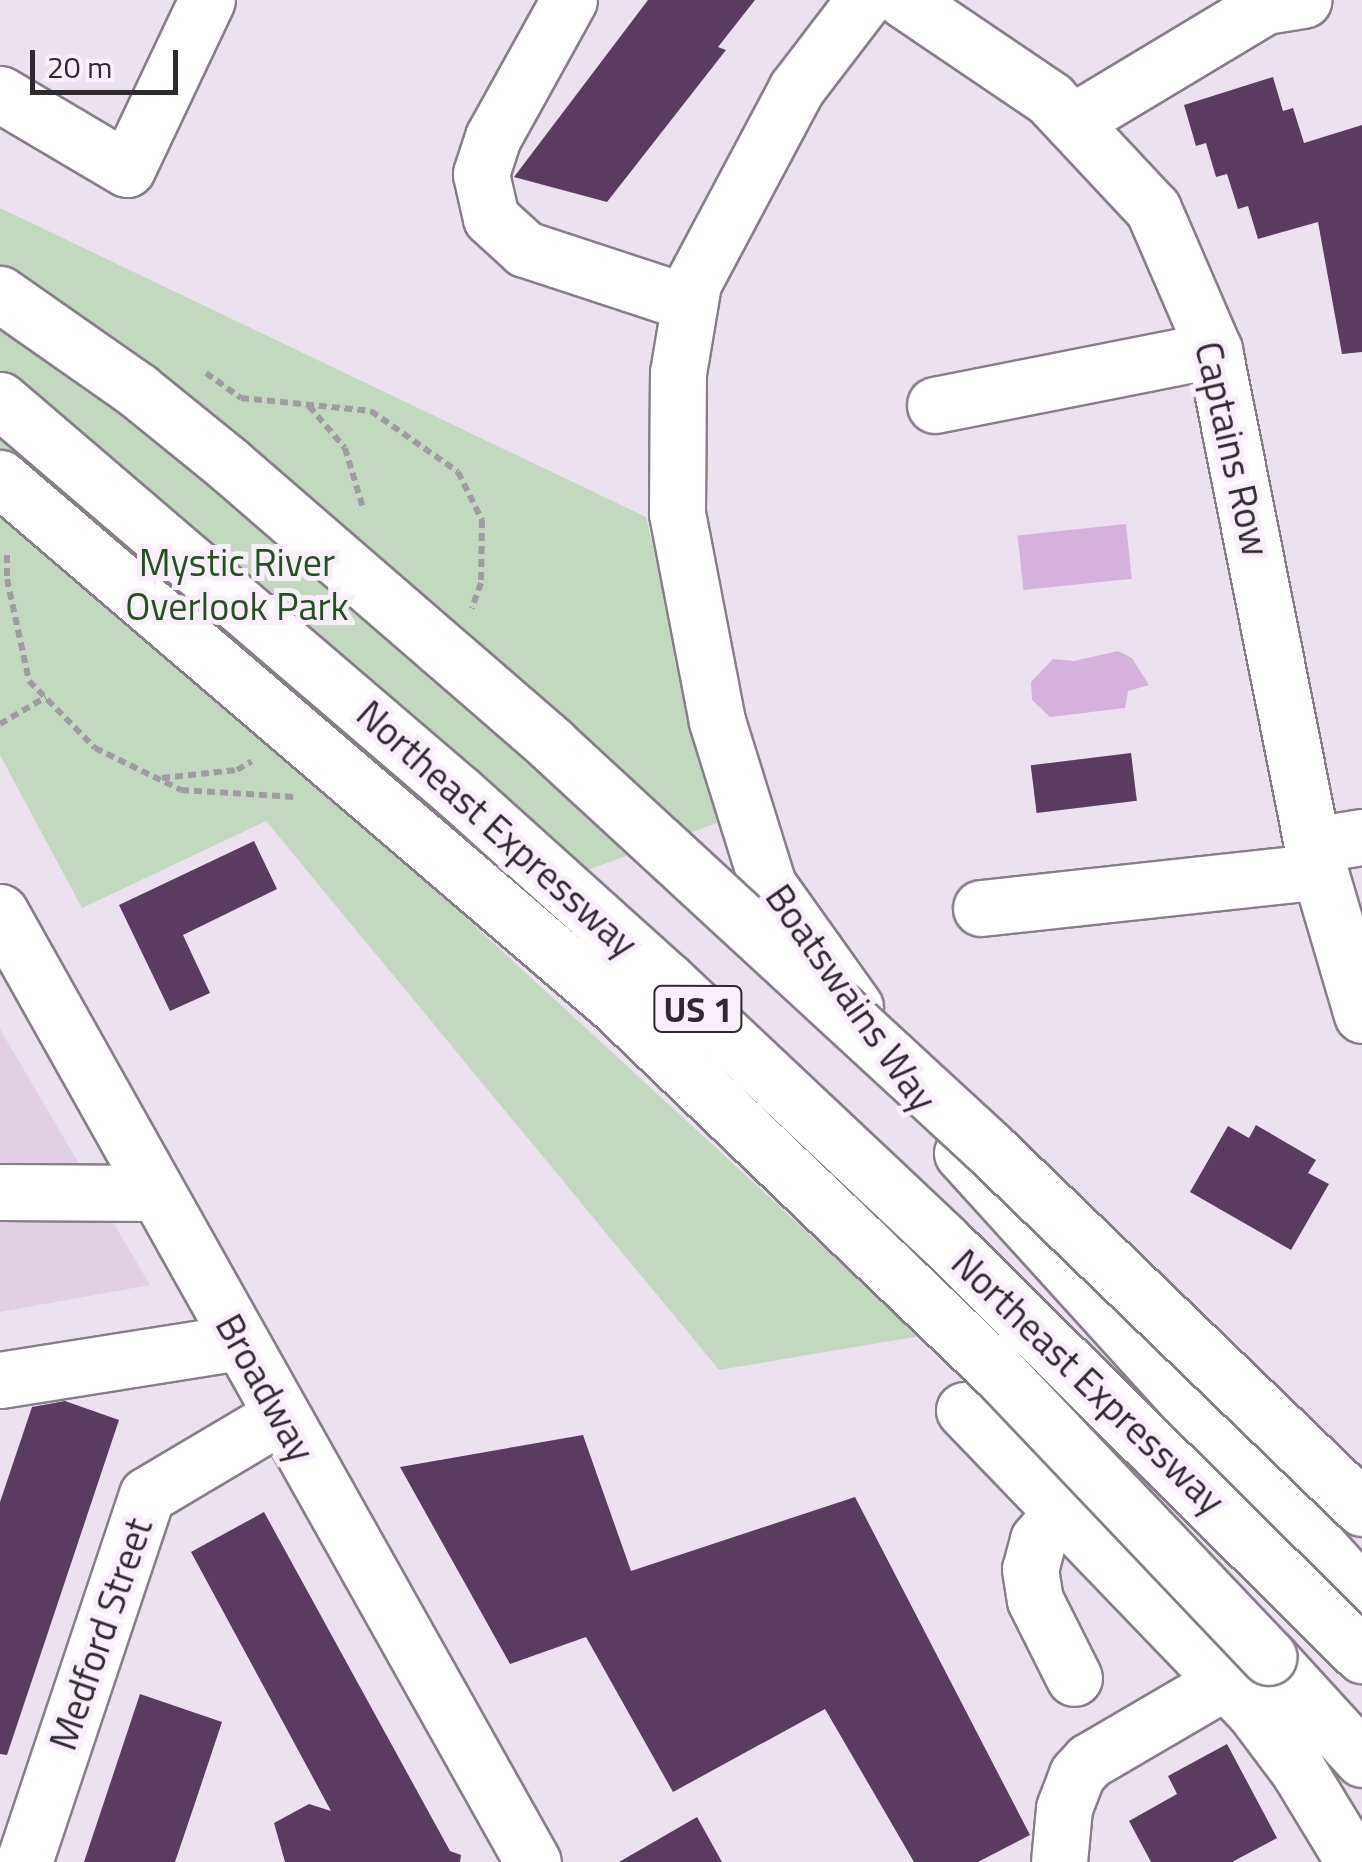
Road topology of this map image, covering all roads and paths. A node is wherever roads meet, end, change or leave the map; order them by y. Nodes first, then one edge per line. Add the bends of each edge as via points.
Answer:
1 (207, 0) edge
2 (569, 0) edge
3 (864, 0) edge
4 (904, 0) edge
5 (1304, 0) edge
6 (0, 94) edge
7 (1072, 122) junction
8 (0, 294) edge
9 (689, 303) junction
10 (1214, 350) junction
11 (0, 400) edge
12 (935, 405) dead end
13 (0, 478) edge
14 (46, 698) dead end
15 (0, 724) edge
16 (1331, 851) edge
17 (981, 908) dead end
18 (0, 912) edge
19 (1362, 1015) edge
20 (0, 1192) edge
21 (157, 1193) junction
22 (240, 1342) junction
23 (0, 1380) edge
24 (964, 1410) dead end
25 (280, 1416) junction
26 (1362, 1508) edge
27 (1062, 1512) junction
28 (1362, 1594) edge
29 (1362, 1653) edge
30 (1074, 1678) dead end
31 (1249, 1683) junction
32 (1362, 1759) edge
33 (24, 1862) edge
34 (533, 1862) edge
35 (1058, 1862) edge
36 (1354, 1862) edge

1 - 6 main road via 127,169
2 - 9 main road via 492,136 481,174 491,218 525,249
3 - 9 main road, Boatswains Way via 796,89 693,283
4 - 7 main road, Captains Row via 1050,98
5 - 7 main road via 1265,6
7 - 10 main road, Captains Row via 1153,209
8 - 26 main road, bridge via 212,450 551,744 990,1148
9 - 28 main road, Boatswains Way via 678,373 676,513 718,721 768,886 947,1136
10 - 12 main road
10 - 16 main road, Captains Row
11 - 29 main road, Northeast Expressway / US 1, bridge via 286,640 629,944 1006,1300
13 - 31 main road, bridge via 614,1004 1000,1374
14 - 15 path
16 - 17 main road
16 - 19 main road, Captains Row
18 - 21 main road, Broadway
20 - 21 main road
21 - 22 main road, Broadway
22 - 23 main road
22 - 25 main road, Broadway
24 - 27 main road
25 - 33 main road, Medford Street via 147,1494
25 - 34 main road, Broadway
27 - 30 main road via 1038,1540 1030,1569 1035,1600
27 - 31 main road
31 - 32 main road
31 - 35 main road via 1089,1760 1064,1808
31 - 36 main road

